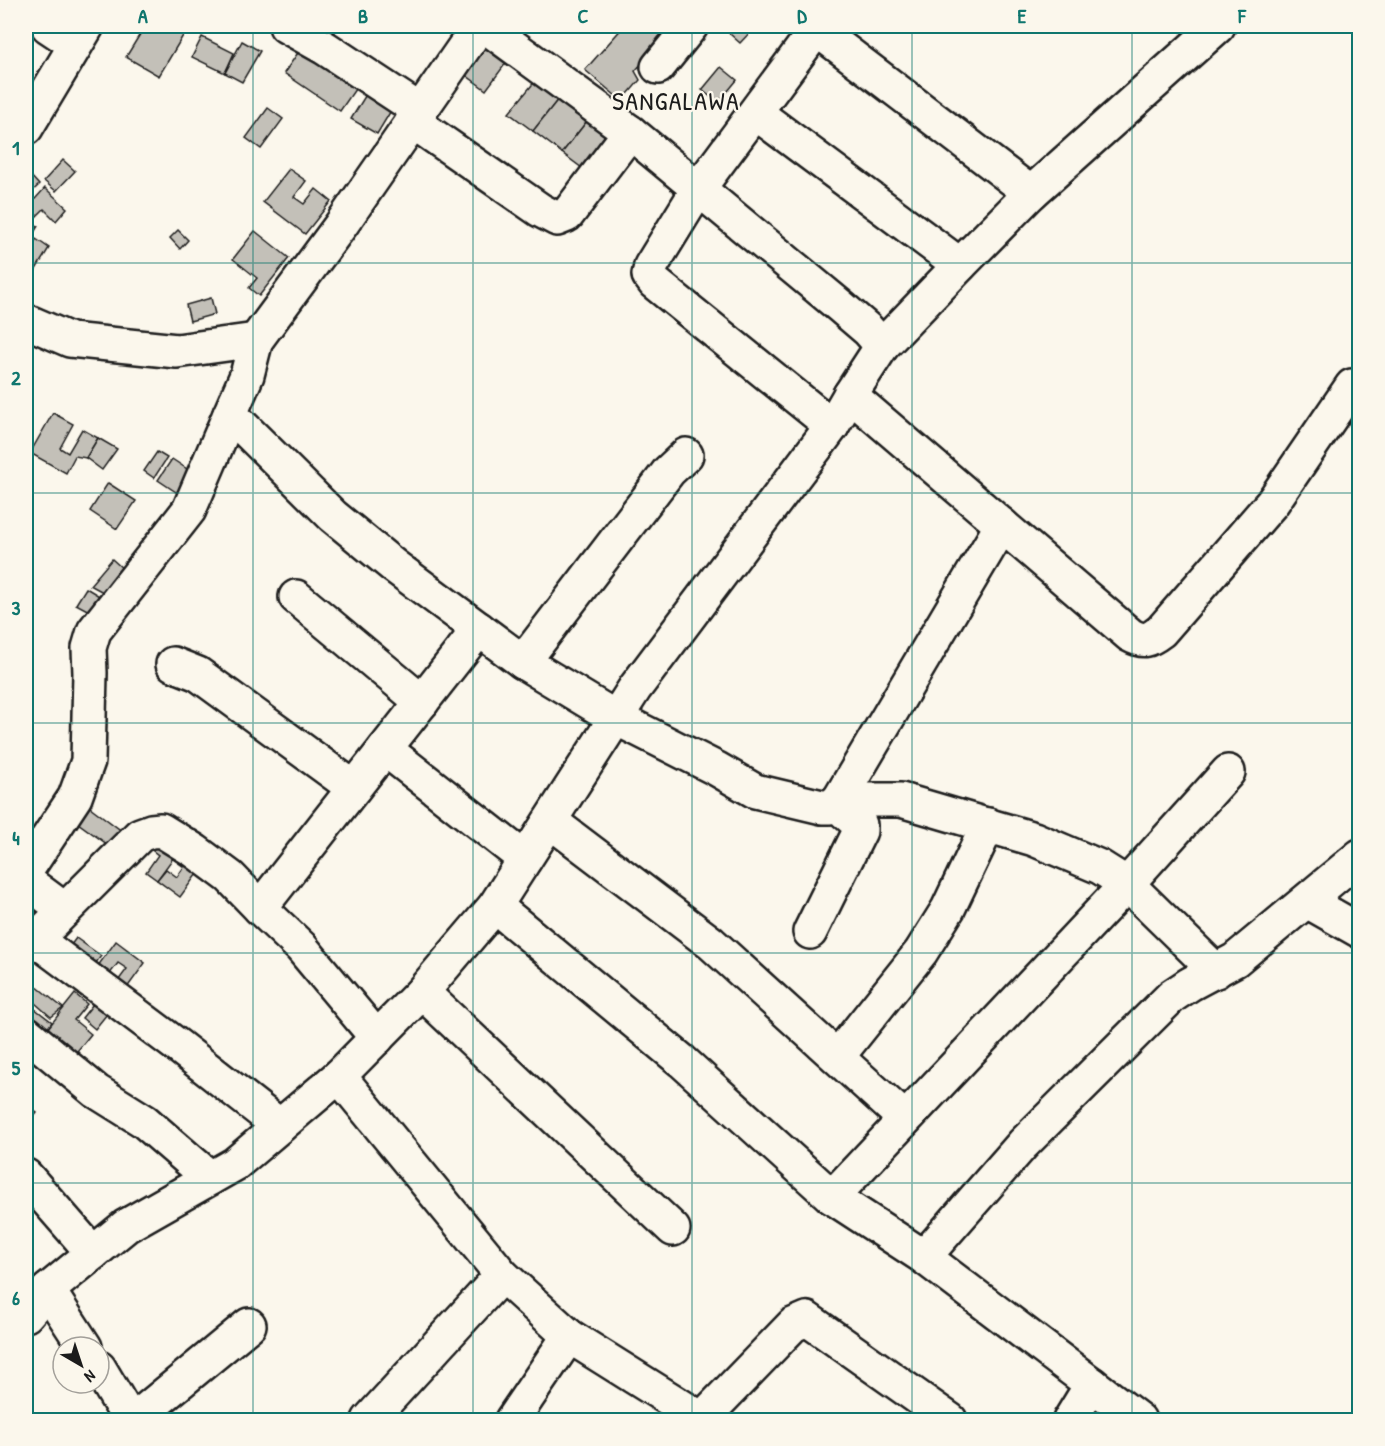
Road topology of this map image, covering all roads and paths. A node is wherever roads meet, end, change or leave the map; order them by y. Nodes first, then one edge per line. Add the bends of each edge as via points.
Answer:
1 (48, 26) edge
2 (286, 26) edge
3 (479, 26) edge
4 (485, 26) edge
5 (691, 26) edge
6 (1218, 26) edge
7 (818, 27) edge
8 (81, 35) edge
9 (658, 67) dead end
10 (756, 113) junction
11 (416, 116) junction
12 (26, 128) edge
13 (630, 132) junction
14 (699, 188) junction
15 (1031, 193) junction
16 (960, 265) junction
17 (26, 321) edge
18 (256, 340) junction
19 (882, 346) junction
20 (1352, 386) dead end
21 (850, 395) junction
22 (230, 414) junction
23 (832, 426) junction
24 (686, 455) dead end
25 (1002, 525) junction
26 (296, 597) dead end
27 (478, 629) junction
28 (523, 662) junction
29 (173, 664) dead end
30 (422, 702) junction
31 (616, 718) junction
32 (385, 748) junction
33 (1228, 772) dead end
34 (354, 788) junction
35 (846, 800) junction
36 (550, 821) junction
37 (988, 825) junction
38 (1359, 856) edge
39 (525, 859) junction
40 (26, 871) edge
41 (26, 881) edge
42 (1127, 884) junction
43 (1307, 901) junction
44 (495, 906) junction
45 (260, 908) junction
46 (65, 910) junction
47 (1359, 931) edge
48 (810, 932) dead end
49 (1216, 971) junction
50 (422, 992) junction
51 (26, 1033) edge
52 (377, 1038) junction
53 (838, 1056) junction
54 (339, 1076) junction
55 (905, 1119) junction
56 (280, 1126) junction
57 (26, 1176) edge
58 (210, 1178) junction
59 (832, 1197) junction
60 (673, 1229) dead end
61 (93, 1253) junction
62 (924, 1257) junction
63 (502, 1275) junction
64 (48, 1290) junction
65 (26, 1315) edge
66 (249, 1325) dead end
67 (77, 1335) edge
68 (569, 1336) junction
69 (1092, 1384) junction
70 (111, 1387) edge
71 (132, 1420) edge
72 (369, 1420) edge
73 (512, 1420) edge
74 (702, 1420) edge
75 (950, 1420) edge
76 (1070, 1420) edge
77 (1139, 1420) edge

1 - 8 street
2 - 11 street via 325,48
3 - 11 street
4 - 13 street
5 - 9 street
6 - 15 street
7 - 10 street
7 - 15 street
8 - 12 street
10 - 14 street
10 - 16 street
11 - 13 street via 557,219 567,215
11 - 18 street
13 - 14 street
14 - 19 street
14 - 23 street via 649,275
15 - 16 street
16 - 19 street
17 - 18 street via 70,340 177,351
18 - 22 street via 247,375
19 - 21 street
20 - 25 street via 1272,503 1161,632 1148,641 1130,635
21 - 23 street
21 - 25 street
22 - 27 street via 333,516
22 - 40 street via 189,510 94,632 89,648 88,761 75,797
23 - 31 street
24 - 28 street via 669,471
25 - 35 street
26 - 30 street
27 - 28 street
27 - 30 street
28 - 31 street
29 - 34 street via 198,674
30 - 32 street
31 - 35 street via 755,791 822,807
31 - 36 street
32 - 34 street
32 - 39 street
33 - 42 street
34 - 45 street
35 - 37 street via 901,801
35 - 48 street via 845,812 860,825 860,831
36 - 39 street
36 - 53 street via 711,943
37 - 42 street via 1034,839 1100,867
37 - 53 street via 948,909 921,952
38 - 43 street
39 - 44 street
41 - 46 street
42 - 49 street
42 - 55 street
43 - 47 street
43 - 49 street
44 - 50 street
44 - 59 street via 682,1060
45 - 46 street via 230,877 161,830 140,835
45 - 52 street via 301,947
46 - 56 street via 41,934 39,942
49 - 62 street via 1172,996 1140,1026 1023,1144
50 - 52 street
50 - 60 street
51 - 58 street via 96,1091 144,1121
52 - 54 street
53 - 55 street
54 - 56 street
54 - 63 street
55 - 59 street
56 - 58 street via 235,1164
57 - 61 street
58 - 61 street via 126,1226
59 - 62 street
61 - 64 street
62 - 69 street
63 - 68 street
63 - 72 street
64 - 65 street
64 - 67 street
66 - 71 street
68 - 73 street
68 - 74 street
69 - 76 street
69 - 77 street
70 - 71 street
74 - 75 street via 793,1325 807,1320

